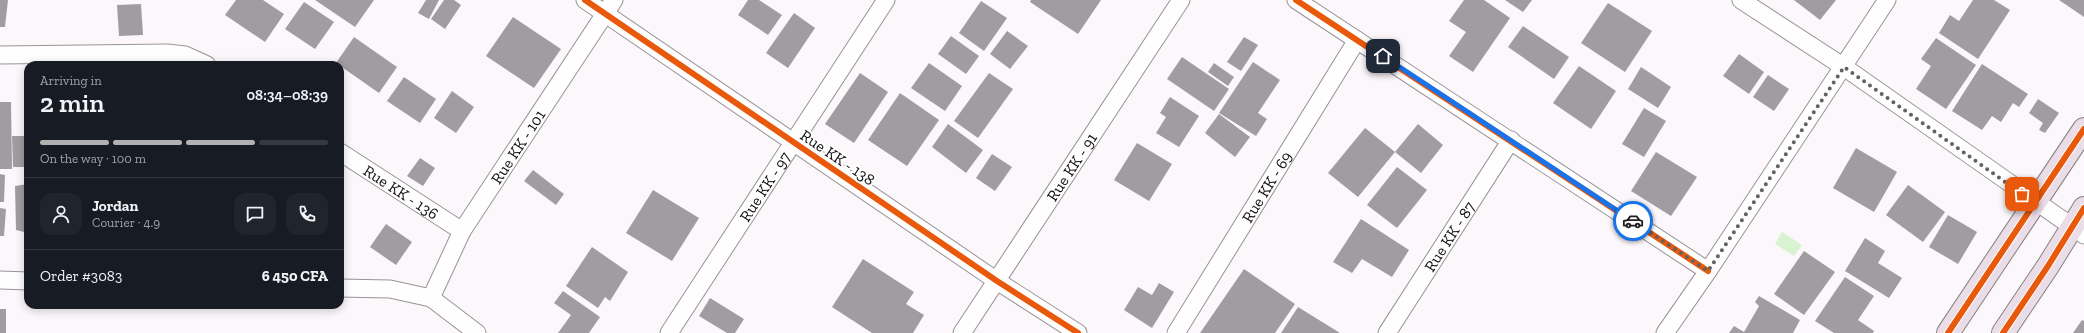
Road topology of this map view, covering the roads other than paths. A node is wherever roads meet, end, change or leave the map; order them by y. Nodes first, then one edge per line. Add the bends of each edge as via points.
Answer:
1 (585, 0) edge
2 (614, 0) edge
3 (886, 0) edge
4 (1181, 0) edge
5 (1296, 0) edge
6 (1741, 0) edge
7 (1888, 0) edge
8 (606, 15) junction
9 (1357, 40) junction
10 (0, 55) edge
11 (198, 61) edge
12 (1844, 67) junction
13 (2084, 129) edge
14 (1511, 140) junction
15 (794, 142) junction
16 (344, 155) edge
17 (2035, 203) junction
18 (2084, 208) edge
19 (2078, 231) edge
20 (462, 232) junction
21 (1708, 271) junction
22 (0, 280) edge
23 (24, 281) edge
24 (997, 281) junction
25 (344, 288) edge
26 (431, 298) junction
27 (477, 333) edge
28 (669, 333) edge
29 (962, 333) edge
30 (1078, 333) edge
31 (1176, 333) edge
32 (1387, 333) edge
33 (1665, 333) edge
34 (1948, 333) edge
35 (2003, 333) edge

1 - 8 street, Rue KK - 138
2 - 8 street, Rue KK - 101
3 - 15 street, Rue KK - 97
4 - 24 street, Rue KK - 91
5 - 9 street
6 - 12 street
7 - 12 street
8 - 15 street, Rue KK - 138
8 - 20 street, Rue KK - 101
9 - 14 street
9 - 31 street, Rue KK - 69
10 - 11 street via 167,53 185,55
12 - 17 street
12 - 21 street
13 - 17 main road
14 - 21 street
14 - 32 street, Rue KK - 87
15 - 24 street, Rue KK - 138
15 - 28 street, Rue KK - 97
16 - 20 street, Rue KK - 136
17 - 19 street
17 - 34 main road
18 - 19 main road
19 - 35 main road via 2048,266
20 - 26 street, Rue KK - 101
21 - 33 street
22 - 23 street
24 - 29 street, Rue KK - 91
24 - 30 street, Rue KK - 138
25 - 26 street via 390,289
26 - 27 street

